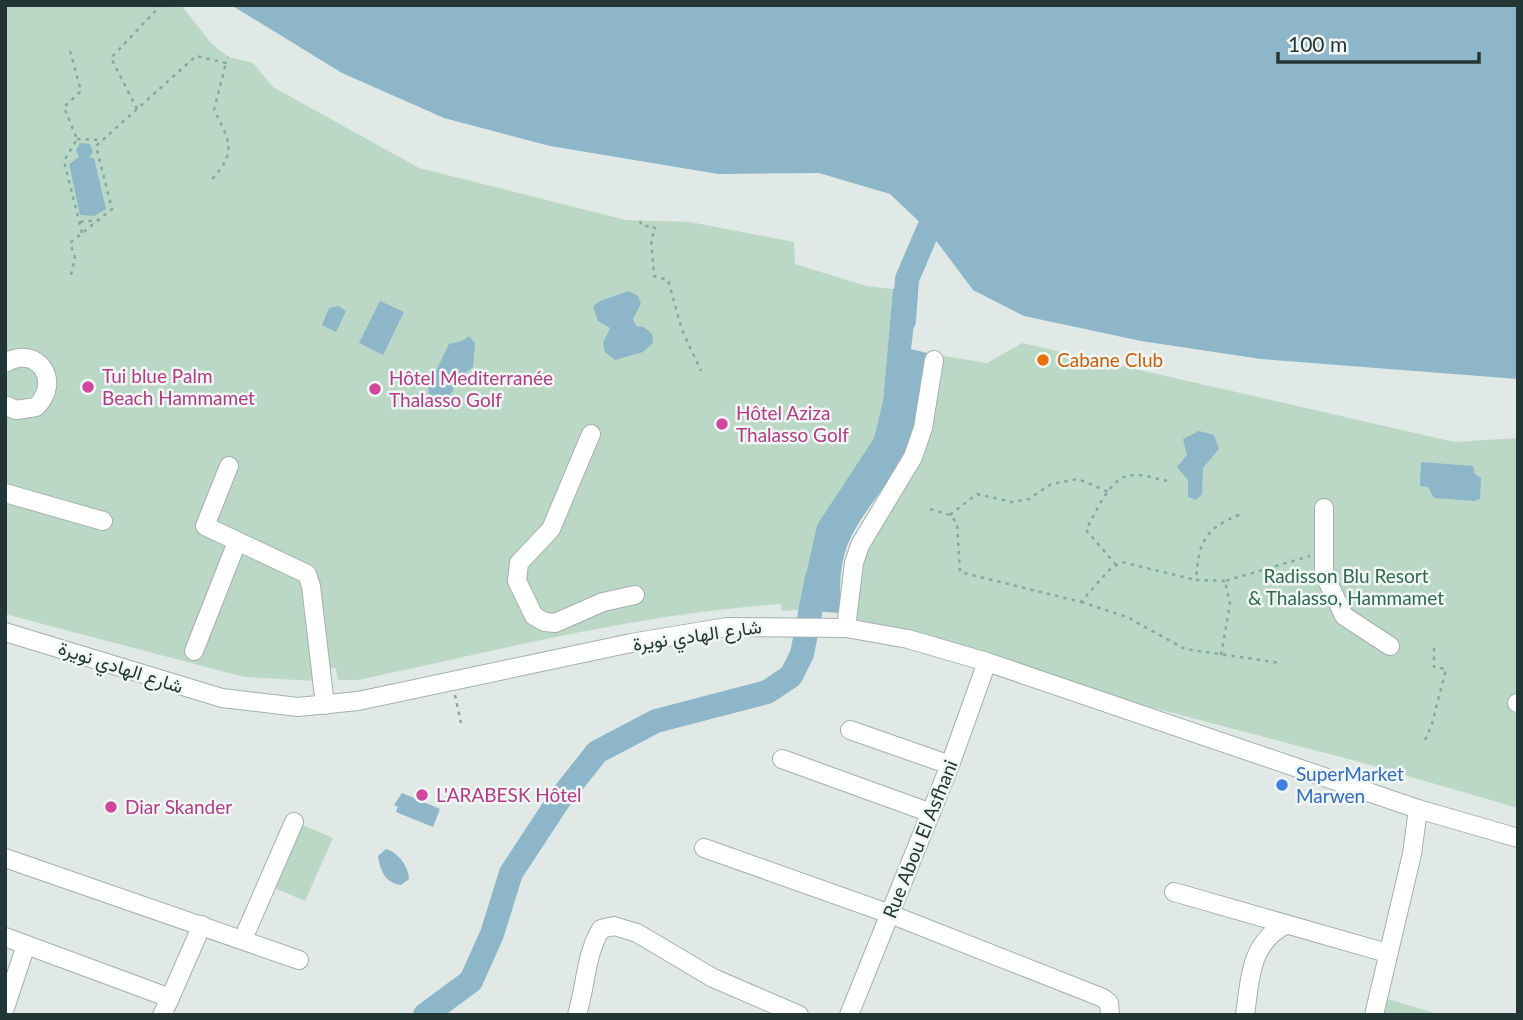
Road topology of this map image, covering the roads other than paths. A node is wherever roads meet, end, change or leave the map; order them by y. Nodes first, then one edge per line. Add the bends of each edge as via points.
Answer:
1 (934, 360) dead end
2 (5, 363) edge
3 (5, 405) edge
4 (591, 434) dead end
5 (229, 466) dead end
6 (5, 493) edge
7 (1324, 508) dead end
8 (103, 521) dead end
9 (237, 542) junction
10 (635, 595) dead end
11 (841, 627) junction
12 (5, 632) edge
13 (1390, 646) dead end
14 (194, 651) dead end
15 (987, 662) junction
16 (326, 705) junction
17 (850, 730) dead end
18 (782, 759) dead end
19 (950, 765) junction
20 (1418, 809) junction
21 (931, 813) junction
22 (294, 822) dead end
23 (1518, 838) edge
24 (704, 848) dead end
25 (5, 858) edge
26 (1174, 892) dead end
27 (890, 914) junction
28 (202, 925) junction
29 (1285, 925) junction
30 (5, 937) edge
31 (243, 939) junction
32 (26, 944) junction
33 (1387, 953) junction
34 (299, 960) dead end
35 (170, 998) junction
36 (5, 1008) edge
37 (162, 1015) edge
38 (577, 1015) edge
39 (799, 1015) edge
40 (849, 1015) edge
41 (1110, 1015) edge
42 (1245, 1015) edge
43 (1374, 1015) edge

1 - 11 street via 923,428 913,457 860,545
2 - 3 street via 27,358 44,370 48,390 36,407 16,410
4 - 10 street via 551,529 519,563 517,580 534,616 544,622
5 - 9 street via 205,526
6 - 8 street
7 - 13 street via 1324,574 1344,615
9 - 14 street
9 - 16 street via 307,574
11 - 15 street, شارع الهادي نويرة via 908,639
11 - 16 street, شارع الهادي نويرة via 727,627
12 - 16 street, شارع الهادي نويرة via 222,698 269,706
15 - 19 street, Rue Abou El Asfhani
15 - 20 street, شارع الهادي نويرة
17 - 19 street
18 - 21 street
19 - 21 street, Rue Abou El Asfhani
20 - 23 street, شارع الهادي نويرة
20 - 33 street
21 - 27 street, Rue Abou El Asfhani
22 - 31 street
24 - 27 street
25 - 28 street
26 - 29 street
27 - 40 street, Rue Abou El Asfhani
27 - 41 street via 1103,998 1109,1003
28 - 31 street
28 - 35 street
29 - 33 street
29 - 42 street via 1256,953
30 - 32 street
31 - 34 street
32 - 35 street
32 - 36 street
33 - 43 street
35 - 37 street
38 - 39 street via 597,936 601,929 614,926 637,933 713,978

